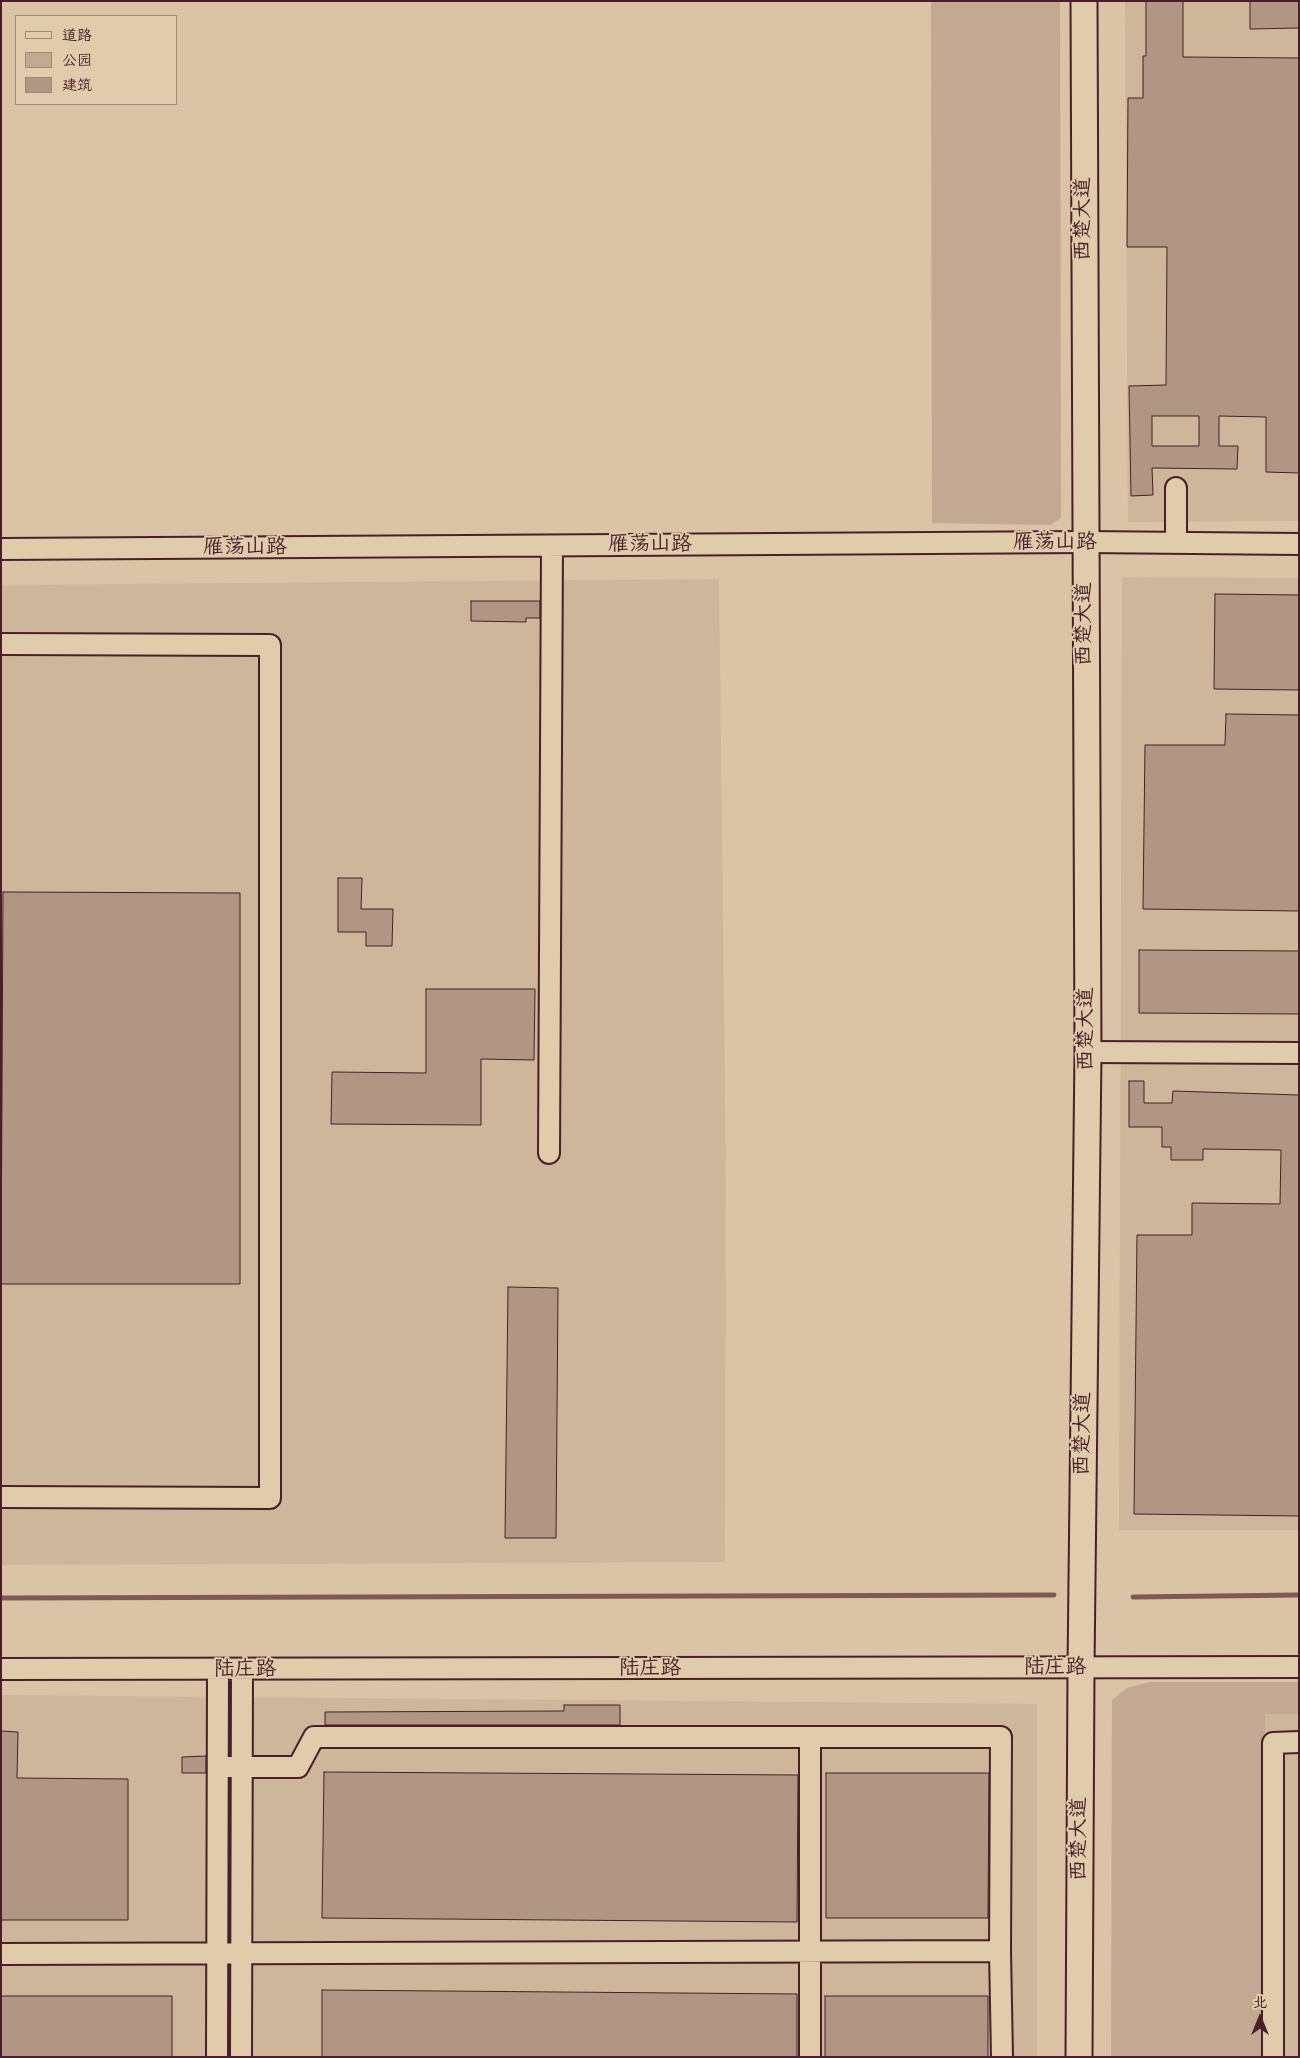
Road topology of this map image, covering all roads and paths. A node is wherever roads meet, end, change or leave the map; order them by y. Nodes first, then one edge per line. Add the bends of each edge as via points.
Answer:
1 (1084, 1) edge
2 (1176, 488) dead end
3 (1085, 542) junction
4 (1176, 543) junction
5 (1299, 544) edge
6 (552, 546) junction
7 (1, 549) edge
8 (1, 644) edge
9 (1088, 1052) junction
10 (1299, 1053) edge
11 (549, 1153) dead end
12 (1, 1497) edge
13 (1299, 1667) edge
14 (1081, 1668) junction
15 (1, 1670) edge
16 (218, 1670) junction
17 (242, 1670) junction
18 (810, 1737) junction
19 (1299, 1742) edge
20 (218, 1767) junction
21 (242, 1767) junction
22 (810, 1952) junction
23 (1000, 1952) junction
24 (1, 1954) edge
25 (218, 1954) junction
26 (242, 1954) junction
27 (217, 2057) edge
28 (241, 2057) edge
29 (810, 2057) edge
30 (1002, 2057) edge
31 (1079, 2057) edge
32 (1273, 2057) edge

1 - 3 main road, 西楚大道
2 - 4 street
3 - 4 street, 雁荡山路
3 - 6 street, 雁荡山路
3 - 9 main road, 西楚大道
4 - 5 street, 雁荡山路
6 - 7 street, 雁荡山路
6 - 11 street
8 - 12 street via 270,645 270,1498
9 - 10 street
9 - 14 main road, 西楚大道
13 - 14 street, 陆庄路
14 - 17 street, 陆庄路
14 - 31 main road, 西楚大道
15 - 16 street, 陆庄路
16 - 17 street, 陆庄路
16 - 20 street
17 - 21 street
18 - 21 street via 314,1737 298,1767
18 - 22 street
18 - 23 street via 1001,1737
19 - 32 street via 1274,1743
20 - 21 street
20 - 25 street
21 - 26 street
22 - 23 street
22 - 26 street
22 - 29 street
23 - 30 street
24 - 25 street
25 - 26 street
25 - 27 street
26 - 28 street

